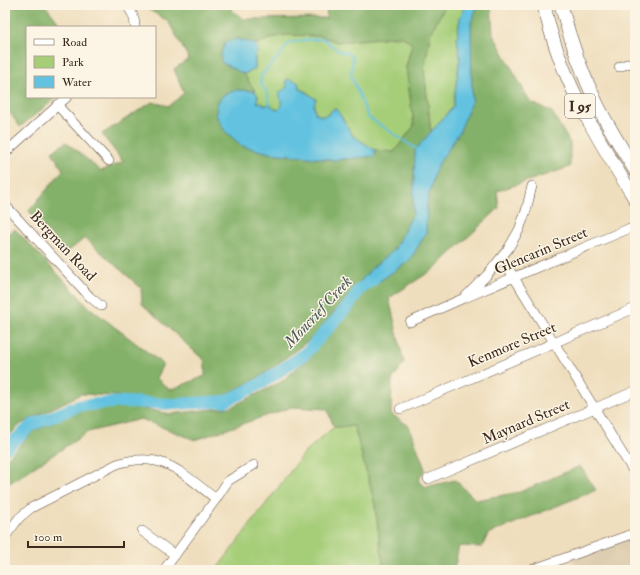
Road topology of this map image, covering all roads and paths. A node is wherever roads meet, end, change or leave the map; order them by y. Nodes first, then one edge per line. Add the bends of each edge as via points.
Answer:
1 (544, 5) edge
2 (561, 5) edge
3 (128, 7) edge
4 (135, 26) edge
5 (635, 61) edge
6 (619, 67) dead end
7 (66, 98) edge
8 (57, 105) junction
9 (5, 153) edge
10 (109, 161) dead end
11 (635, 170) edge
12 (532, 186) dead end
13 (635, 199) edge
14 (5, 205) edge
15 (628, 229) dead end
16 (502, 258) junction
17 (515, 278) junction
18 (464, 298) junction
19 (101, 306) dead end
20 (635, 308) edge
21 (410, 322) dead end
22 (554, 342) junction
23 (635, 391) edge
24 (595, 408) junction
25 (400, 409) dead end
26 (254, 465) dead end
27 (635, 474) edge
28 (428, 479) dead end
29 (216, 499) junction
30 (142, 530) dead end
31 (635, 533) edge
32 (5, 537) edge
33 (175, 555) junction
34 (164, 570) edge
35 (531, 570) edge

1 - 13 highway, I 95 via 557,52 576,96 597,138
2 - 11 highway, I 95 via 571,41 588,84
3 - 4 street via 134,17
5 - 6 street
7 - 8 street
8 - 9 street
8 - 10 street
12 - 16 street via 523,221
14 - 19 street, Bergman Road
15 - 17 street, Glencarin Street
16 - 17 street
16 - 18 street
17 - 18 street, Glencarin Street
17 - 22 street
18 - 21 street, Glencarin Street
20 - 22 street, Kenmore Street
22 - 24 street
22 - 25 street, Kenmore Street
23 - 24 street, Maynard Street
24 - 27 street
24 - 28 street, Maynard Street
26 - 29 street via 228,481
29 - 32 street via 168,464 146,459 127,461 31,508 19,518
29 - 33 street
30 - 33 street
31 - 35 street
33 - 34 street

